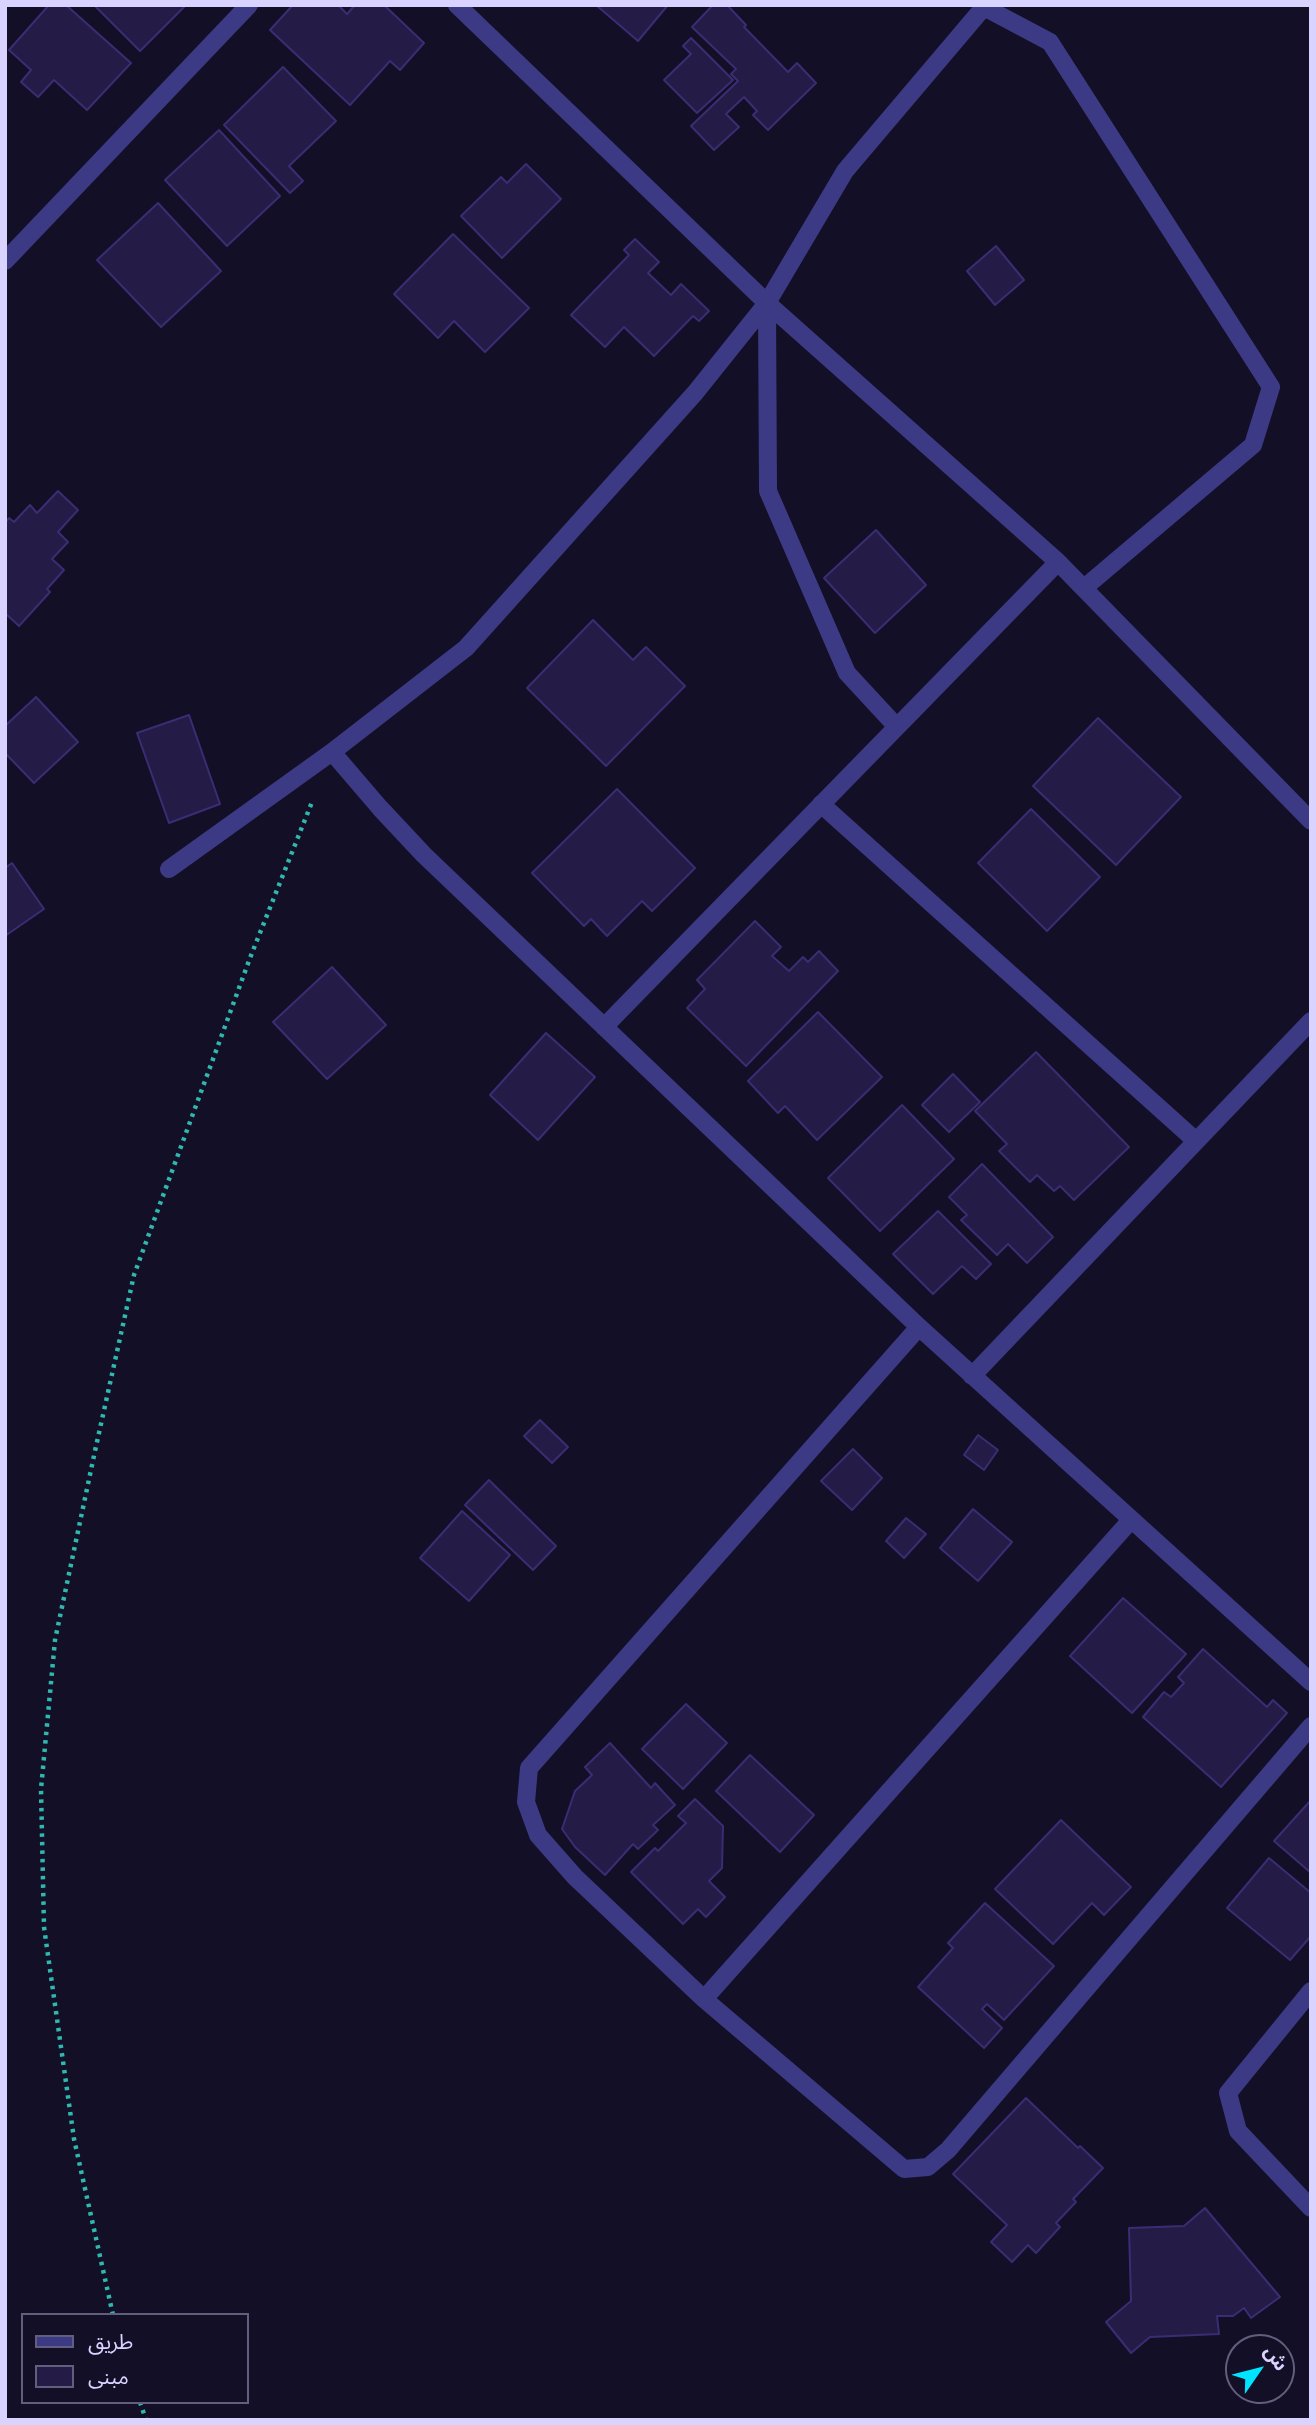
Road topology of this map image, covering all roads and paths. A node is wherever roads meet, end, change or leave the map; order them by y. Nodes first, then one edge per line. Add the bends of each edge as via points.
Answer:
1 (248, 5) edge
2 (457, 5) edge
3 (5, 261) edge
4 (767, 303) junction
5 (1058, 562) junction
6 (1084, 589) junction
7 (897, 727) junction
8 (332, 752) junction
9 (821, 804) junction
10 (1311, 821) edge
11 (169, 869) dead end
12 (1311, 1021) edge
13 (604, 1027) junction
14 (1196, 1141) junction
15 (919, 1327) junction
16 (972, 1376) junction
17 (1131, 1520) junction
18 (1311, 1682) edge
19 (1311, 1726) edge
20 (1311, 1991) edge
21 (704, 1999) junction
22 (1311, 2208) edge
23 (113, 2313) edge

1 - 3 street
2 - 4 street
4 - 5 street
4 - 6 street via 845,171 984,7 1050,42 1271,387 1253,445
4 - 7 street via 768,491 846,673
4 - 8 street via 695,393 466,648
5 - 6 street
5 - 7 street
6 - 10 street
7 - 9 street
8 - 11 street
8 - 13 street via 425,855
8 - 23 path via 250,958 135,1275 55,1640 41,1789 44,1927 74,2139
9 - 13 street
9 - 14 street
12 - 14 street
13 - 15 street
14 - 16 street
15 - 16 street
15 - 21 street via 529,1768 526,1802 538,1835 575,1877
16 - 17 street
17 - 18 street
17 - 21 street
19 - 21 street via 948,2150 928,2167 904,2169
20 - 22 street via 1228,2094 1238,2131

